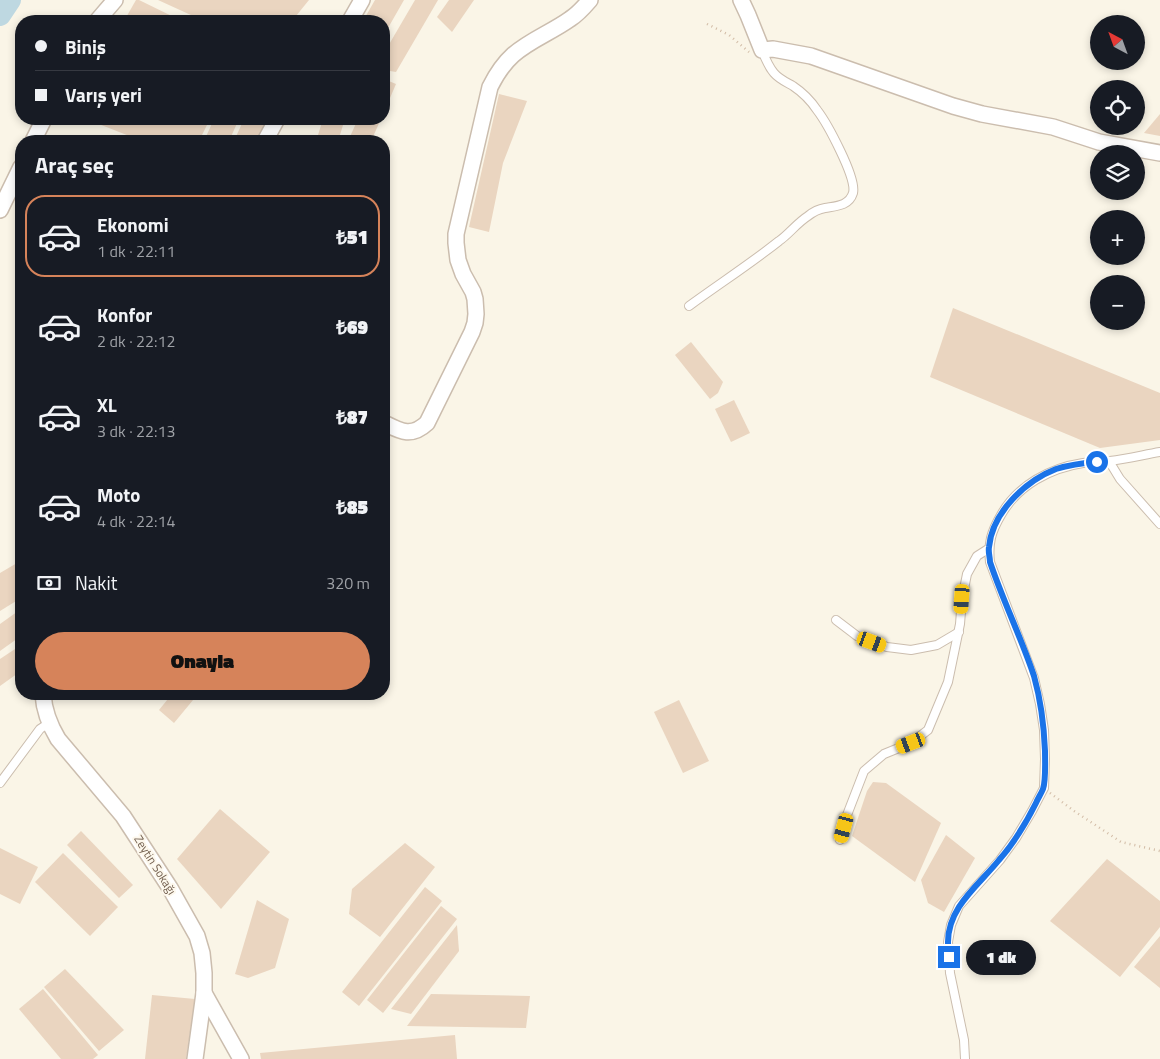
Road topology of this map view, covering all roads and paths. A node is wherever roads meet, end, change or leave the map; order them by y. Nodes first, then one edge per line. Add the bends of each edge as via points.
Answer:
1 (115, 0) edge
2 (362, 0) edge
3 (590, 0) edge
4 (741, 0) edge
5 (103, 15) edge
6 (353, 15) edge
7 (706, 24) dead end
8 (762, 50) junction
9 (1160, 153) edge
10 (15, 179) edge
11 (0, 210) edge
12 (689, 306) dead end
13 (390, 426) edge
14 (1160, 452) edge
15 (1109, 461) junction
16 (1160, 524) edge
17 (988, 549) junction
18 (836, 620) dead end
19 (959, 632) junction
20 (43, 700) edge
21 (49, 723) junction
22 (0, 783) edge
23 (1044, 788) junction
24 (840, 840) dead end
25 (1160, 851) edge
26 (204, 993) junction
27 (195, 1059) edge
28 (241, 1059) edge
29 (965, 1059) edge

1 - 5 street
2 - 6 street
3 - 13 street via 571,19 514,55 490,87 456,234 460,267 473,292 476,314 472,332 427,423 422,428 407,432
4 - 8 street
7 - 8 path via 729,35 748,52
8 - 9 street via 773,48 811,56 975,112
8 - 12 lane via 768,66 779,78 806,96 825,121 847,168 853,192 845,203 808,216 781,240
10 - 11 street
14 - 15 lane
15 - 16 lane via 1120,479
15 - 17 lane via 1069,465 1040,476 1004,510 991,534
17 - 19 lane via 977,556 967,574
17 - 23 lane via 1034,678 1044,730
18 - 19 lane via 858,636 887,647 911,650 937,644
19 - 24 lane via 948,682 928,730 911,743 884,754 864,771
20 - 21 street, Zeytin Sokağı
21 - 22 lane via 40,730
21 - 26 street, Zeytin Sokağı via 58,739 123,816 170,888 200,944
23 - 25 path via 1121,842
23 - 29 lane via 1016,838 959,906 951,925 948,942 950,973
26 - 27 street, Zeytin Sokağı
26 - 28 street

